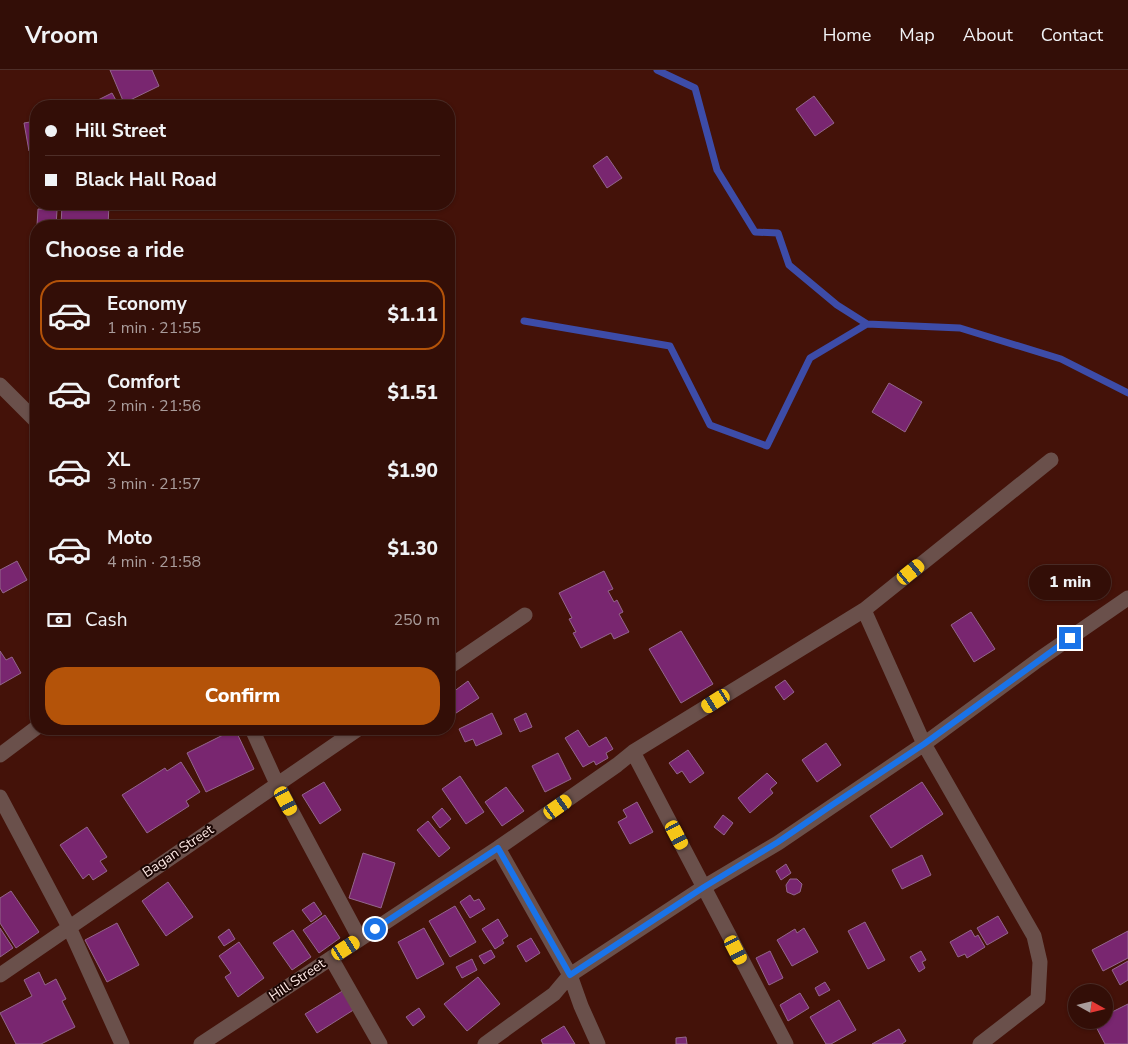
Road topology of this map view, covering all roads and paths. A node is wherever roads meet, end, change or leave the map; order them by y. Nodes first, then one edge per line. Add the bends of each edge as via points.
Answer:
1 (0, 385) edge
2 (30, 415) edge
3 (1051, 460) dead end
4 (1128, 598) edge
5 (864, 610) junction
6 (525, 615) dead end
7 (455, 663) edge
8 (30, 732) edge
9 (255, 735) edge
10 (349, 735) edge
11 (924, 744) junction
12 (634, 752) junction
13 (0, 755) edge
14 (277, 784) junction
15 (0, 798) edge
16 (498, 848) junction
17 (704, 887) junction
18 (69, 926) junction
19 (360, 939) junction
20 (331, 958) junction
21 (0, 975) edge
22 (570, 975) junction
23 (122, 1044) edge
24 (201, 1044) edge
25 (380, 1044) edge
26 (485, 1044) edge
27 (598, 1044) edge
28 (786, 1044) edge
29 (980, 1044) edge

1 - 2 street
3 - 5 street, Hill Street
4 - 11 street
5 - 11 street
5 - 12 street, Hill Street
6 - 7 street
8 - 13 street
9 - 14 street
10 - 14 street, Bagan Street
11 - 17 street via 778,842
11 - 29 street via 1034,936 1040,962 1038,999
12 - 16 street, Hill Street
12 - 17 street
14 - 18 street, Bagan Street
14 - 19 street
15 - 18 street
16 - 19 street, Hill Street
16 - 22 street
17 - 22 street
17 - 28 street
18 - 21 street, Bagan Street
18 - 23 street
19 - 20 street, Hill Street
20 - 24 street, Hill Street
20 - 25 street
22 - 26 street via 554,994
22 - 27 street

